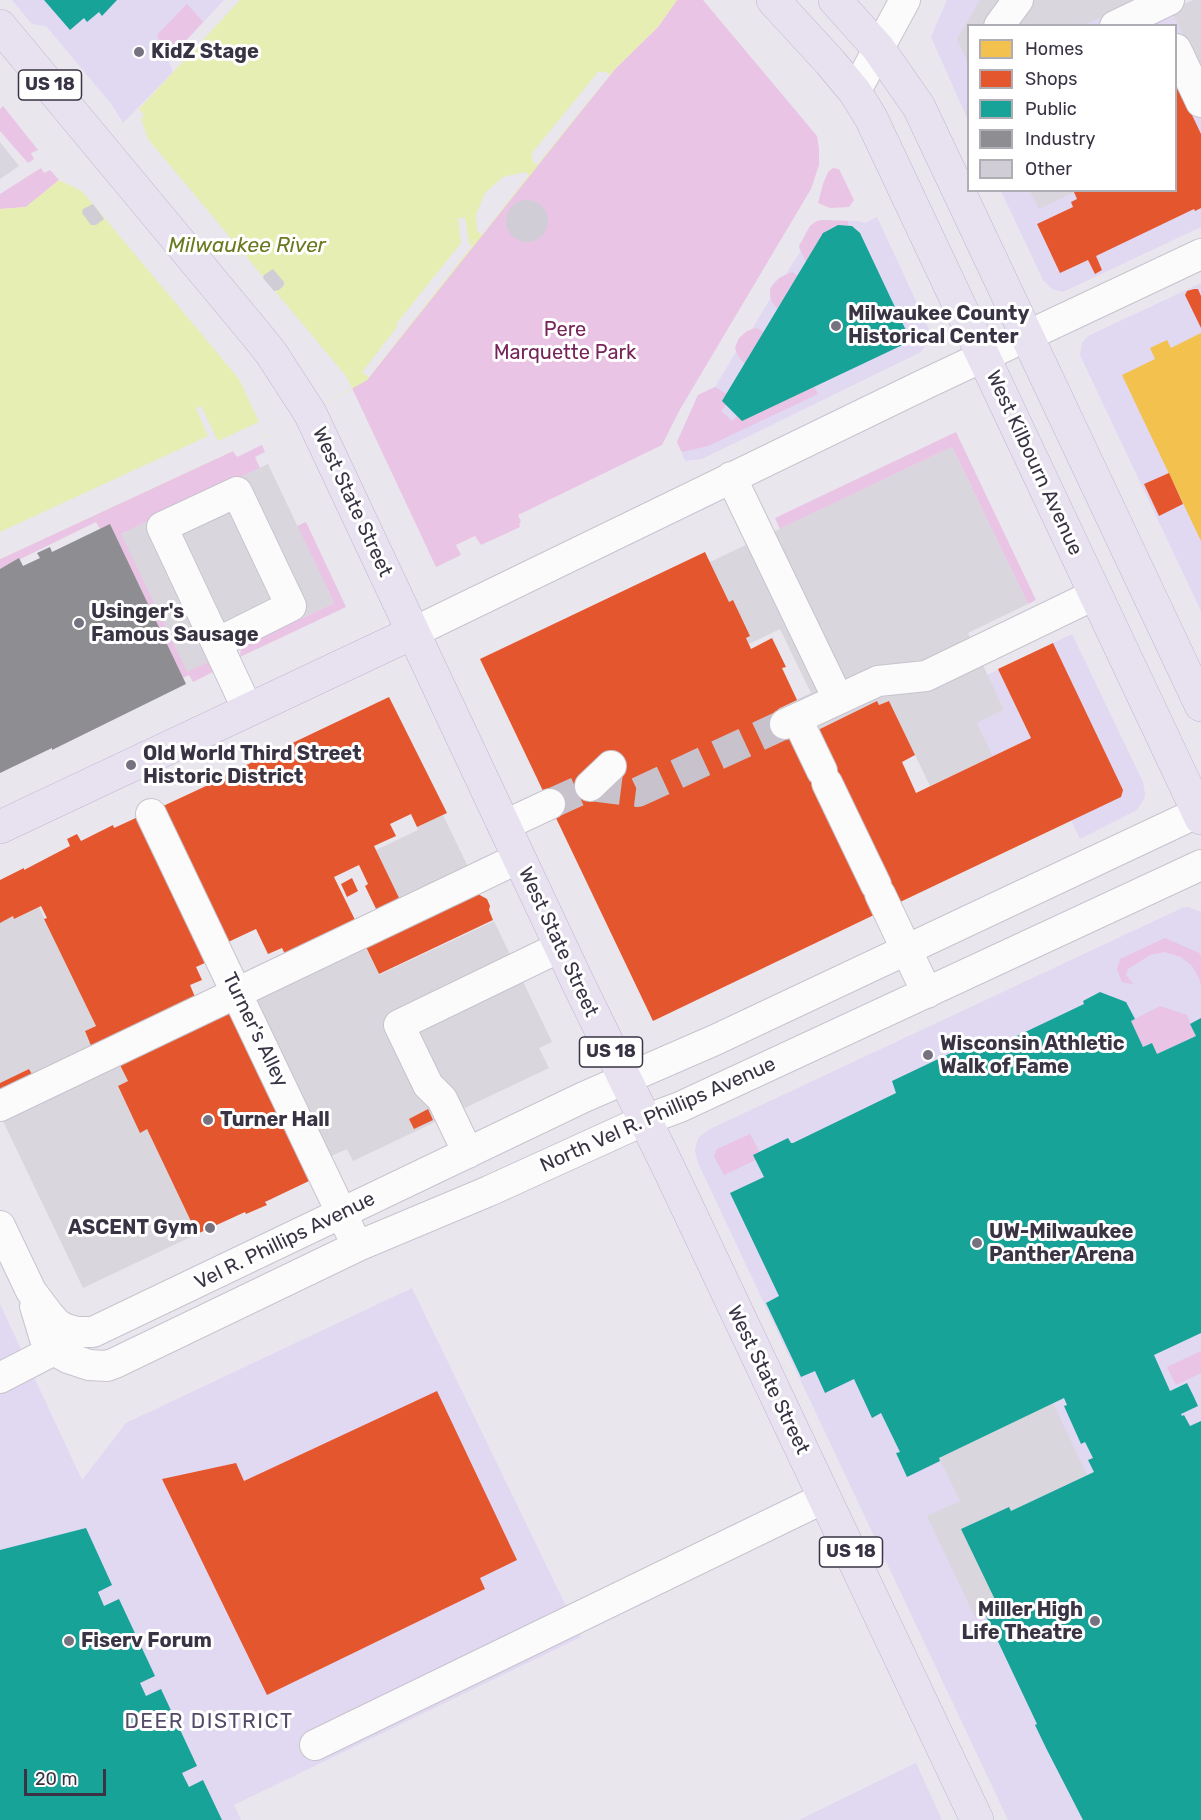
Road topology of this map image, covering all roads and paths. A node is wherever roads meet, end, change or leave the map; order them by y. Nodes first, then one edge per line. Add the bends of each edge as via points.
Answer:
1 (773, 0) edge
2 (835, 0) edge
3 (905, 0) edge
4 (1018, 0) edge
5 (1160, 8) edge
6 (1000, 24) edge
7 (1120, 24) edge
8 (0, 26) edge
9 (878, 48) junction
10 (1177, 51) edge
11 (855, 92) junction
12 (1201, 102) edge
13 (1201, 254) edge
14 (1028, 335) junction
15 (984, 356) junction
16 (731, 477) junction
17 (1096, 594) junction
18 (412, 633) junction
19 (217, 643) junction
20 (838, 699) junction
21 (1201, 705) edge
22 (248, 710) junction
23 (611, 766) dead end
24 (590, 786) dead end
25 (550, 804) tunnel mouth
26 (151, 814) dead end
27 (1200, 814) edge
28 (503, 826) junction
29 (0, 827) edge
30 (519, 858) junction
31 (1201, 865) edge
32 (560, 947) junction
33 (907, 951) junction
34 (237, 993) junction
35 (927, 993) junction
36 (715, 1040) junction
37 (624, 1079) junction
38 (736, 1082) junction
39 (0, 1106) edge
40 (645, 1120) junction
41 (468, 1153) junction
42 (342, 1214) junction
43 (0, 1226) edge
44 (358, 1246) junction
45 (31, 1291) junction
46 (54, 1350) junction
47 (0, 1378) edge
48 (824, 1498) junction
49 (315, 1745) dead end
50 (977, 1820) edge

1 - 11 main road, West Kilbourn Avenue
2 - 9 main road
3 - 9 street
4 - 6 street
5 - 7 street
8 - 18 main road, West State Street / US 18 via 271,352 310,413
9 - 11 street
9 - 14 main road via 919,107
10 - 12 street
11 - 15 main road, West Kilbourn Avenue via 888,150
13 - 14 street
14 - 15 street
14 - 21 main road
15 - 16 street
15 - 17 main road, West Kilbourn Avenue
16 - 18 street
16 - 20 street
17 - 20 street via 926,676 878,681
17 - 27 main road, West Kilbourn Avenue
18 - 22 main road
18 - 28 main road, West State Street / US 18
19 - 19 street via 291,606 237,492 162,527
19 - 22 street
20 - 33 street via 791,722 824,777
22 - 29 main road
23 - 24 street
25 - 28 street
26 - 34 street, Turner's Alley
27 - 33 street
28 - 30 main road, West State Street / US 18
30 - 32 main road, West State Street / US 18
30 - 34 street
31 - 35 street, North Vel R. Phillips Avenue
32 - 37 main road, West State Street / US 18
32 - 41 street via 399,1025
33 - 35 street
33 - 36 street
34 - 39 street
34 - 42 street, Turner's Alley
35 - 38 street, North Vel R. Phillips Avenue
36 - 37 street
36 - 38 street
37 - 40 main road, West State Street / US 18
37 - 41 street
38 - 40 street, North Vel R. Phillips Avenue
40 - 44 street, North Vel R. Phillips Avenue
40 - 48 main road, West State Street / US 18
41 - 42 street, Vel R. Phillips Avenue
42 - 44 street, Turner's Alley
42 - 45 street, Vel R. Phillips Avenue via 86,1333 57,1324
43 - 45 street
44 - 46 street, North Vel R. Phillips Avenue via 107,1366 89,1365
45 - 46 street via 45,1339
46 - 47 street
48 - 49 street
48 - 50 main road, West State Street / US 18

